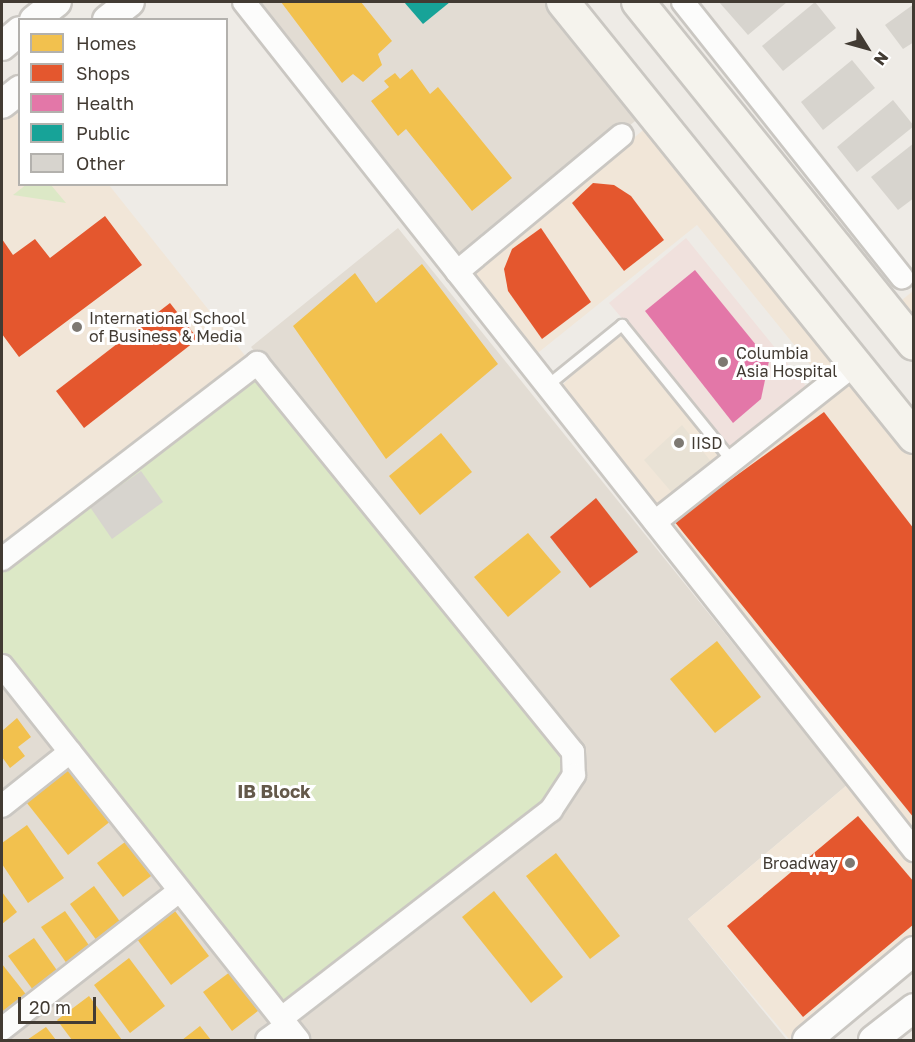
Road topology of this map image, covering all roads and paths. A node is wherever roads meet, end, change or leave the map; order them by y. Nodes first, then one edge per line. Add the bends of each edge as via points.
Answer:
1 (57, 2) edge
2 (90, 2) edge
3 (130, 2) edge
4 (243, 2) edge
5 (563, 2) edge
6 (638, 2) edge
7 (683, 2) edge
8 (37, 18) edge
9 (104, 18) edge
10 (109, 18) edge
11 (18, 33) edge
12 (2, 46) edge
13 (18, 92) edge
14 (2, 104) edge
15 (622, 135) dead end
16 (457, 272) junction
17 (910, 280) edge
18 (914, 344) edge
19 (855, 364) junction
20 (547, 386) junction
21 (914, 437) edge
22 (732, 461) junction
23 (655, 522) junction
24 (2, 559) edge
25 (2, 666) edge
26 (70, 752) junction
27 (2, 806) edge
28 (914, 850) edge
29 (179, 891) junction
30 (914, 951) edge
31 (914, 1008) edge
32 (288, 1028) edge
33 (2, 1029) edge
34 (267, 1041) edge
35 (807, 1041) edge
36 (873, 1041) edge

1 - 8 street
2 - 9 street
3 - 10 street
4 - 16 street
5 - 19 main road
6 - 18 main road
7 - 17 street
11 - 12 street
13 - 14 street
15 - 16 street
16 - 20 street
19 - 21 main road
19 - 22 street
20 - 22 lane via 622,325
20 - 23 street
22 - 23 street
23 - 28 street
24 - 32 street via 256,363 573,752 574,775 552,810
25 - 26 street
26 - 27 street
26 - 29 street
29 - 32 street
29 - 33 street
30 - 35 street
31 - 36 street
32 - 34 street

